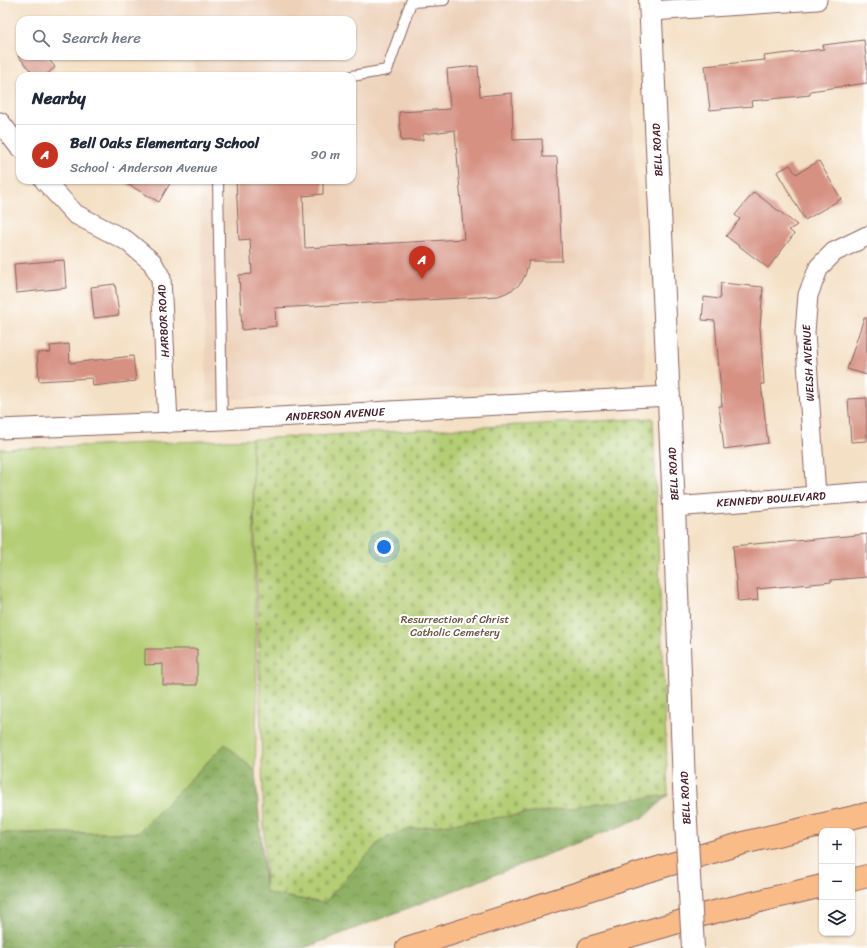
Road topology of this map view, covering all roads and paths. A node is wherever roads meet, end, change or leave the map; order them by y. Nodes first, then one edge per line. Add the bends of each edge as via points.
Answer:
1 (444, 0) edge
2 (817, 0) edge
3 (650, 5) edge
4 (356, 75) edge
5 (0, 122) edge
6 (16, 143) edge
7 (48, 184) edge
8 (218, 184) edge
9 (867, 236) edge
10 (669, 396) junction
11 (222, 420) junction
12 (168, 423) junction
13 (0, 429) edge
14 (867, 492) edge
15 (816, 496) junction
16 (674, 507) junction
17 (867, 814) edge
18 (867, 876) edge
19 (855, 879) edge
20 (819, 887) edge
21 (406, 948) edge
22 (589, 948) edge
23 (693, 948) edge

1 - 4 lane via 410,2 387,70
2 - 3 street
3 - 10 street, BELL ROAD
5 - 6 street
7 - 12 street, HARBOR ROAD via 75,214 132,245 152,262 161,278
8 - 11 lane
9 - 15 street, WELSH AVENUE via 834,252 819,267 808,295 805,332
10 - 11 street, ANDERSON AVENUE
10 - 16 street, BELL ROAD
11 - 12 street, ANDERSON AVENUE
12 - 13 street, ANDERSON AVENUE
14 - 15 street, KENNEDY BOULEVARD
15 - 16 street, KENNEDY BOULEVARD
16 - 23 street, BELL ROAD, bridge via 684,786
17 - 21 highway via 747,842
18 - 19 highway
20 - 22 highway via 706,914

